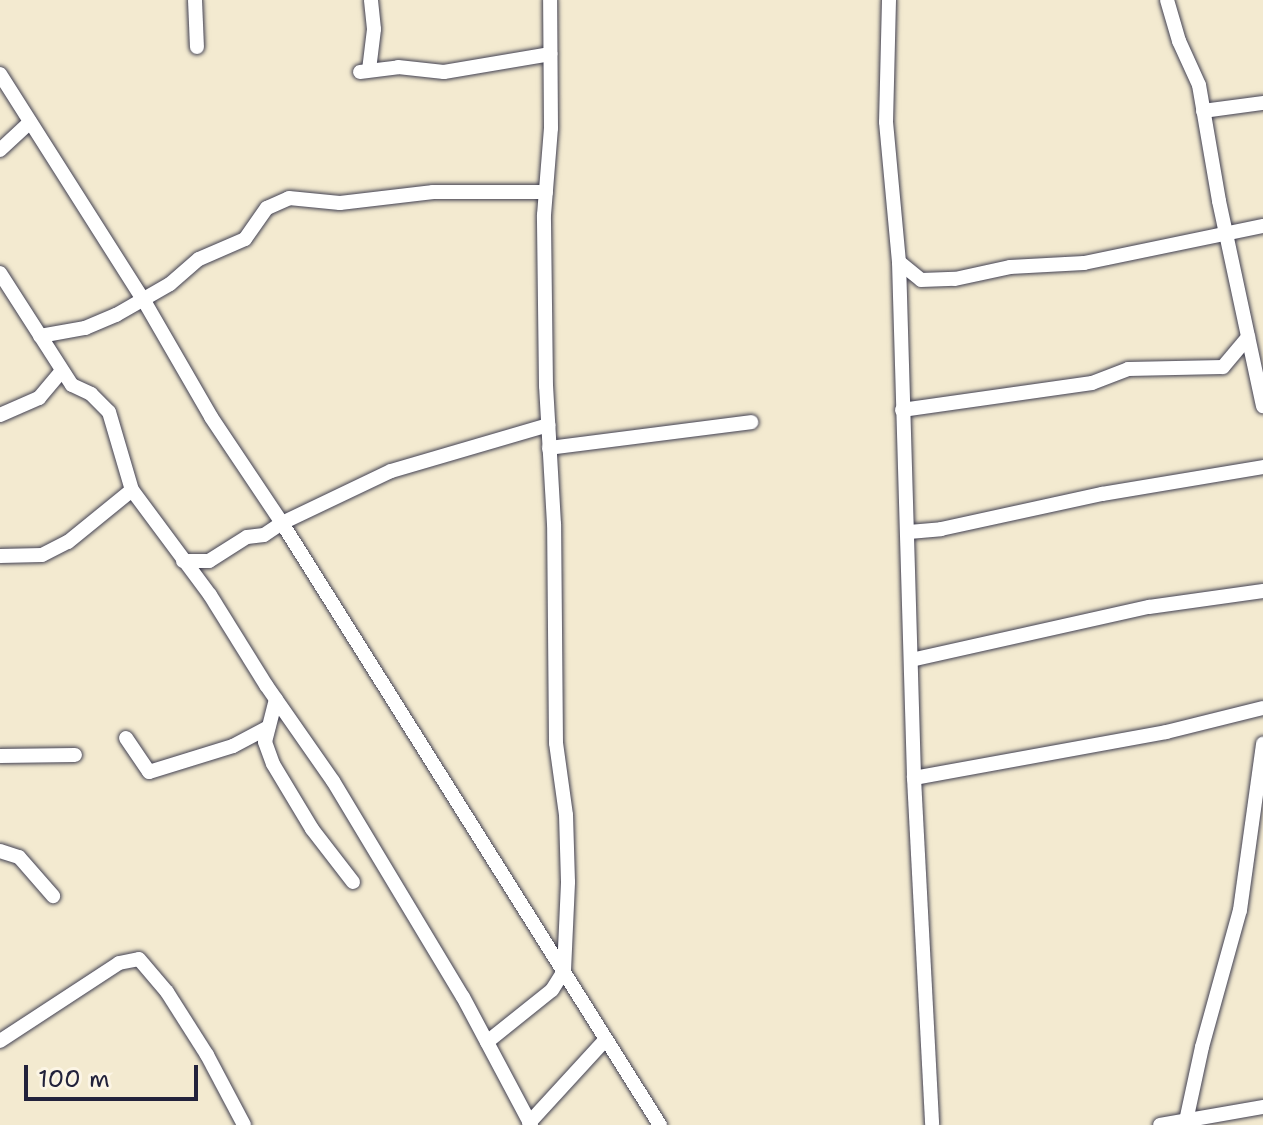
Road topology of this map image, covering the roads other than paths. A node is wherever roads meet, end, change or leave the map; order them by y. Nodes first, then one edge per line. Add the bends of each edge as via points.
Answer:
1 (195, 0) edge
2 (371, 0) edge
3 (550, 0) edge
4 (889, 0) edge
5 (1167, 0) edge
6 (197, 47) dead end
7 (550, 54) junction
8 (0, 74) edge
9 (1263, 103) edge
10 (1203, 111) junction
11 (30, 122) junction
12 (0, 150) edge
13 (546, 192) junction
14 (1263, 226) edge
15 (1226, 234) junction
16 (899, 262) junction
17 (0, 273) edge
18 (143, 299) junction
19 (40, 336) junction
20 (1248, 337) junction
21 (62, 371) junction
22 (1263, 406) edge
23 (902, 410) junction
24 (0, 415) edge
25 (751, 422) dead end
26 (548, 425) junction
27 (549, 448) junction
28 (1263, 467) edge
29 (132, 490) junction
30 (282, 523) junction
31 (909, 532) junction
32 (0, 556) edge
33 (183, 561) junction
34 (1263, 591) edge
35 (911, 660) junction
36 (276, 699) junction
37 (1263, 708) edge
38 (268, 727) junction
39 (126, 738) dead end
40 (1263, 744) edge
41 (75, 755) dead end
42 (0, 756) edge
43 (914, 778) junction
44 (0, 851) edge
45 (353, 882) dead end
46 (53, 896) dead end
47 (564, 971) junction
48 (605, 1040) junction
49 (0, 1041) edge
50 (487, 1042) junction
51 (1263, 1107) edge
52 (1186, 1121) junction
53 (530, 1124) edge
54 (244, 1125) edge
55 (660, 1125) edge
56 (932, 1125) edge
57 (1160, 1125) edge

1 - 6 street
2 - 7 street via 374,29 365,71 398,67 444,72
3 - 7 street
4 - 16 street via 886,122
5 - 10 street via 1199,85
7 - 13 street
8 - 11 street
9 - 10 street
10 - 15 street
11 - 12 street
11 - 18 street
13 - 18 street via 433,192 340,203 289,198 267,208 245,239 199,259
13 - 26 street
14 - 15 street
15 - 16 street via 1084,263 1010,267 928,282
15 - 20 street
16 - 23 street
17 - 19 street
18 - 19 street via 85,328
18 - 30 street via 197,394
19 - 21 street
20 - 22 street
20 - 23 street via 1223,367 1128,369 1092,383
21 - 24 street via 39,398
21 - 29 street via 109,412
23 - 31 street
25 - 27 street
26 - 27 street
26 - 30 street via 391,471
27 - 47 street via 556,743 568,882
28 - 31 street
29 - 32 street via 68,542 42,555
29 - 33 street
30 - 33 street via 209,561
30 - 47 street
31 - 35 street
33 - 36 street
34 - 35 street via 1149,607
35 - 43 street
36 - 38 street
36 - 50 street via 333,781
37 - 43 street via 1166,732
38 - 39 street via 214,754 149,772
38 - 45 street via 265,742 273,764 312,829
40 - 52 street via 1240,910
41 - 42 street
43 - 56 street
44 - 46 street via 19,857
47 - 48 street
47 - 50 street via 552,990
48 - 53 street
48 - 55 street
49 - 54 street via 119,963 139,959 161,983 207,1055
50 - 53 street
51 - 52 street
52 - 57 street

